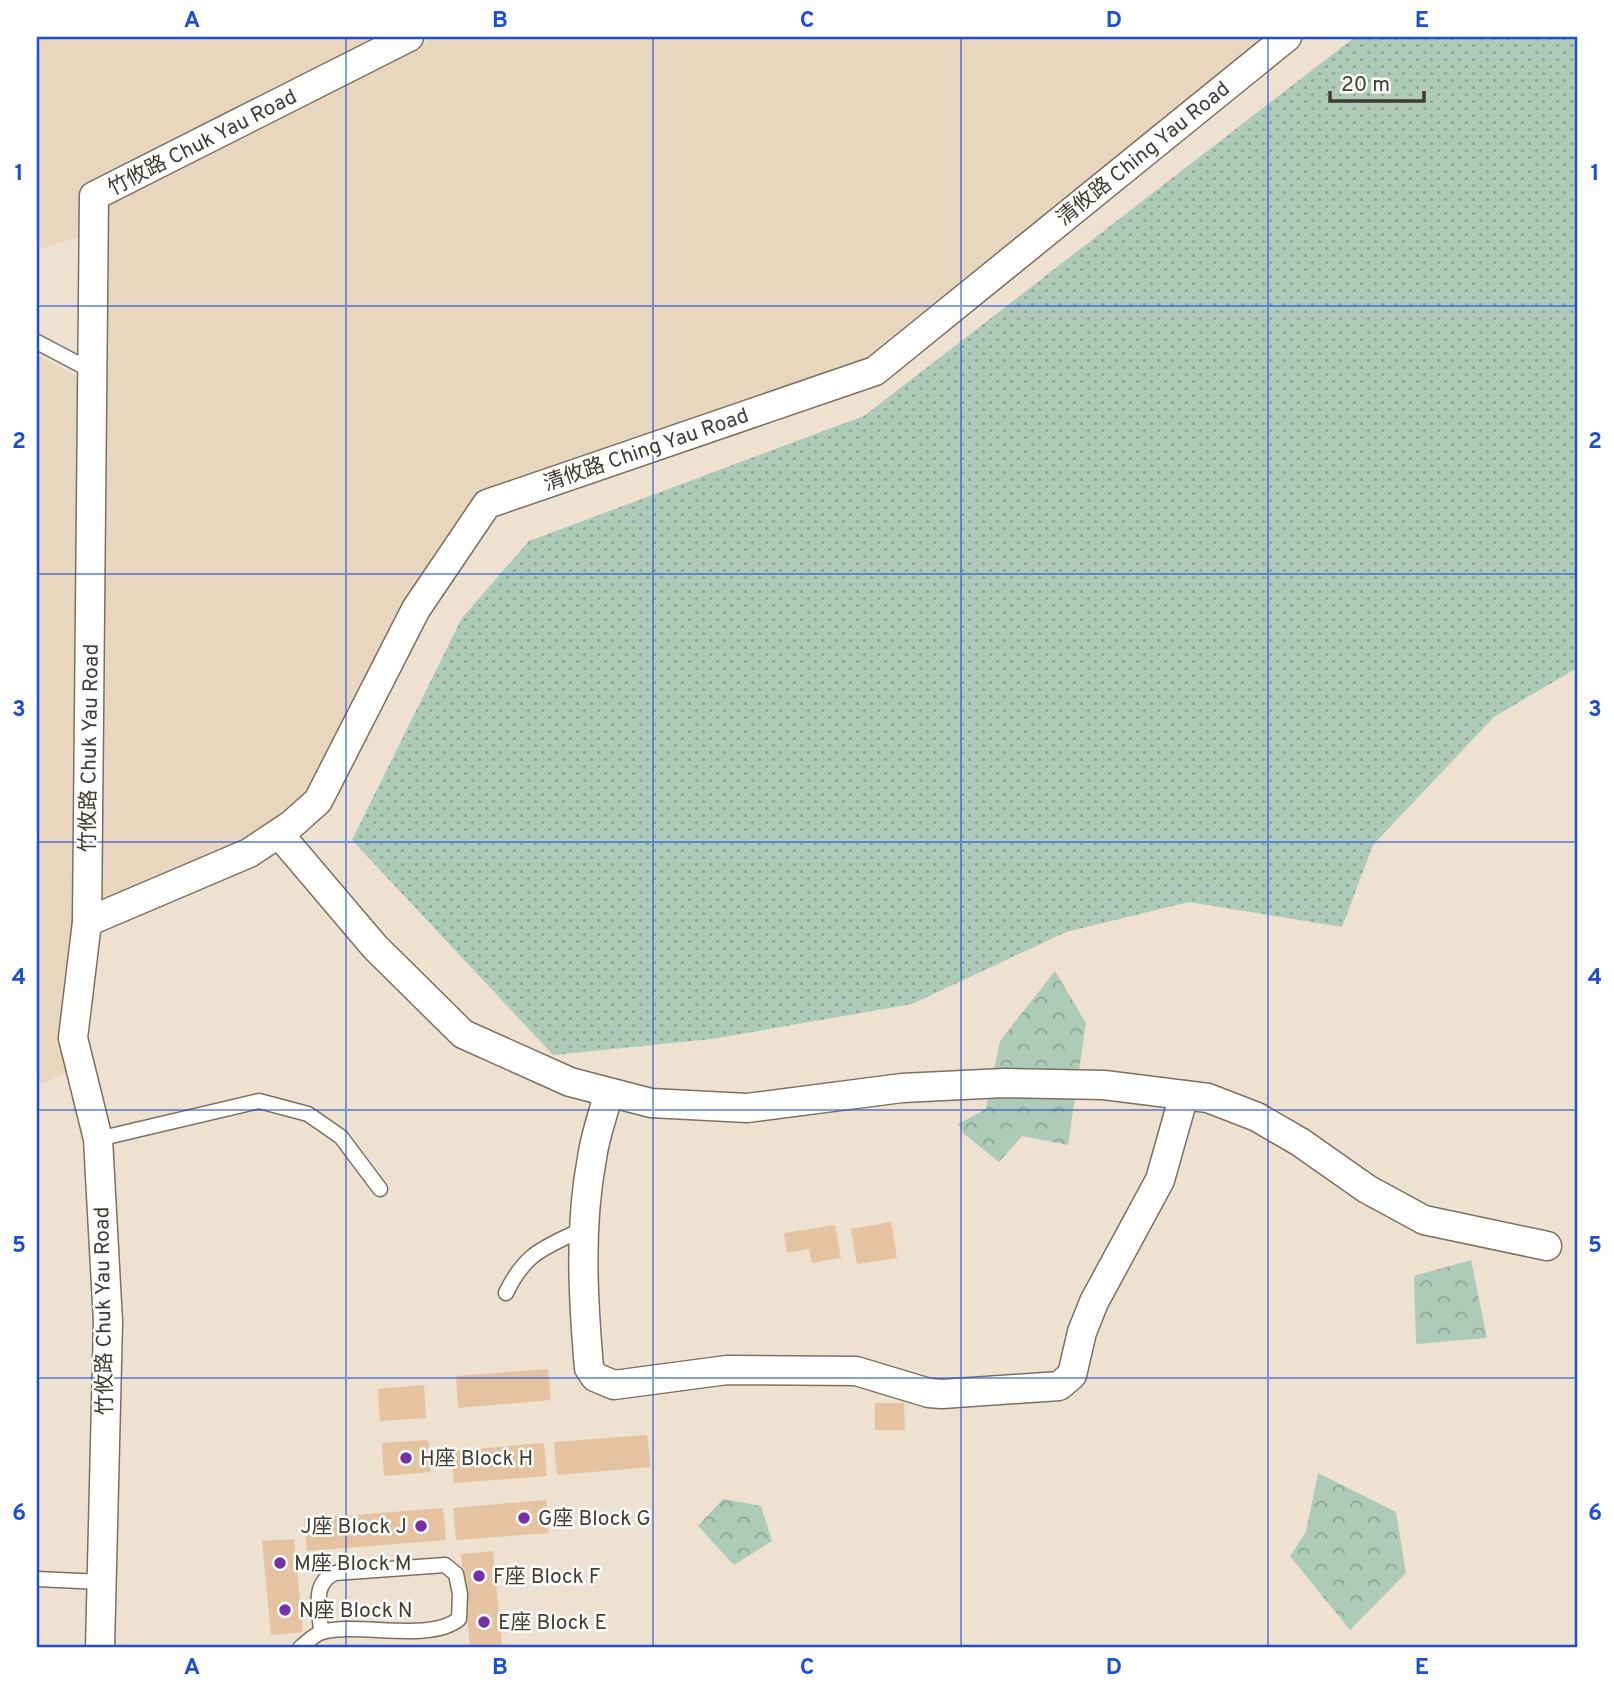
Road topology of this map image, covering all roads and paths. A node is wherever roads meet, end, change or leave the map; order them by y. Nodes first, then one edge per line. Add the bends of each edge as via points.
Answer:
1 (409, 37) edge
2 (1287, 37) edge
3 (37, 342) edge
4 (92, 371) junction
5 (279, 834) junction
6 (87, 922) junction
7 (608, 1095) junction
8 (1184, 1095) junction
9 (98, 1139) junction
10 (380, 1189) dead end
11 (585, 1228) junction
12 (1547, 1246) dead end
13 (506, 1293) dead end
14 (37, 1578) edge
15 (102, 1582) junction
16 (321, 1632) junction
17 (100, 1648) edge
18 (300, 1648) edge

1 - 4 street, 竹攸路 Chuk Yau Road via 94,196
2 - 5 street, 清攸路 Ching Yau Road via 875,371 487,504 416,609 318,801
3 - 4 lane
4 - 6 street, 竹攸路 Chuk Yau Road
5 - 6 street, 清攸路 Ching Yau Road via 249,853
5 - 7 street via 375,947 463,1034
6 - 9 street, 竹攸路 Chuk Yau Road via 74,1038
7 - 8 street via 651,1103 747,1108 902,1088 1004,1083 1104,1086
7 - 11 street via 592,1156
8 - 11 street via 1160,1180 1094,1302 1072,1376 1059,1386 929,1393 865,1372 843,1370 727,1370 606,1383 589,1368 582,1290
8 - 12 street via 1208,1098 1257,1117 1367,1189 1424,1220
9 - 10 lane via 259,1101 308,1114 341,1137
9 - 15 street, 竹攸路 Chuk Yau Road via 108,1322
11 - 13 lane via 534,1254 517,1269
14 - 15 lane
15 - 17 street, 竹攸路 Chuk Yau Road
16 - 16 lane via 318,1586 324,1577 445,1565 456,1574 459,1619 453,1624
16 - 18 lane

